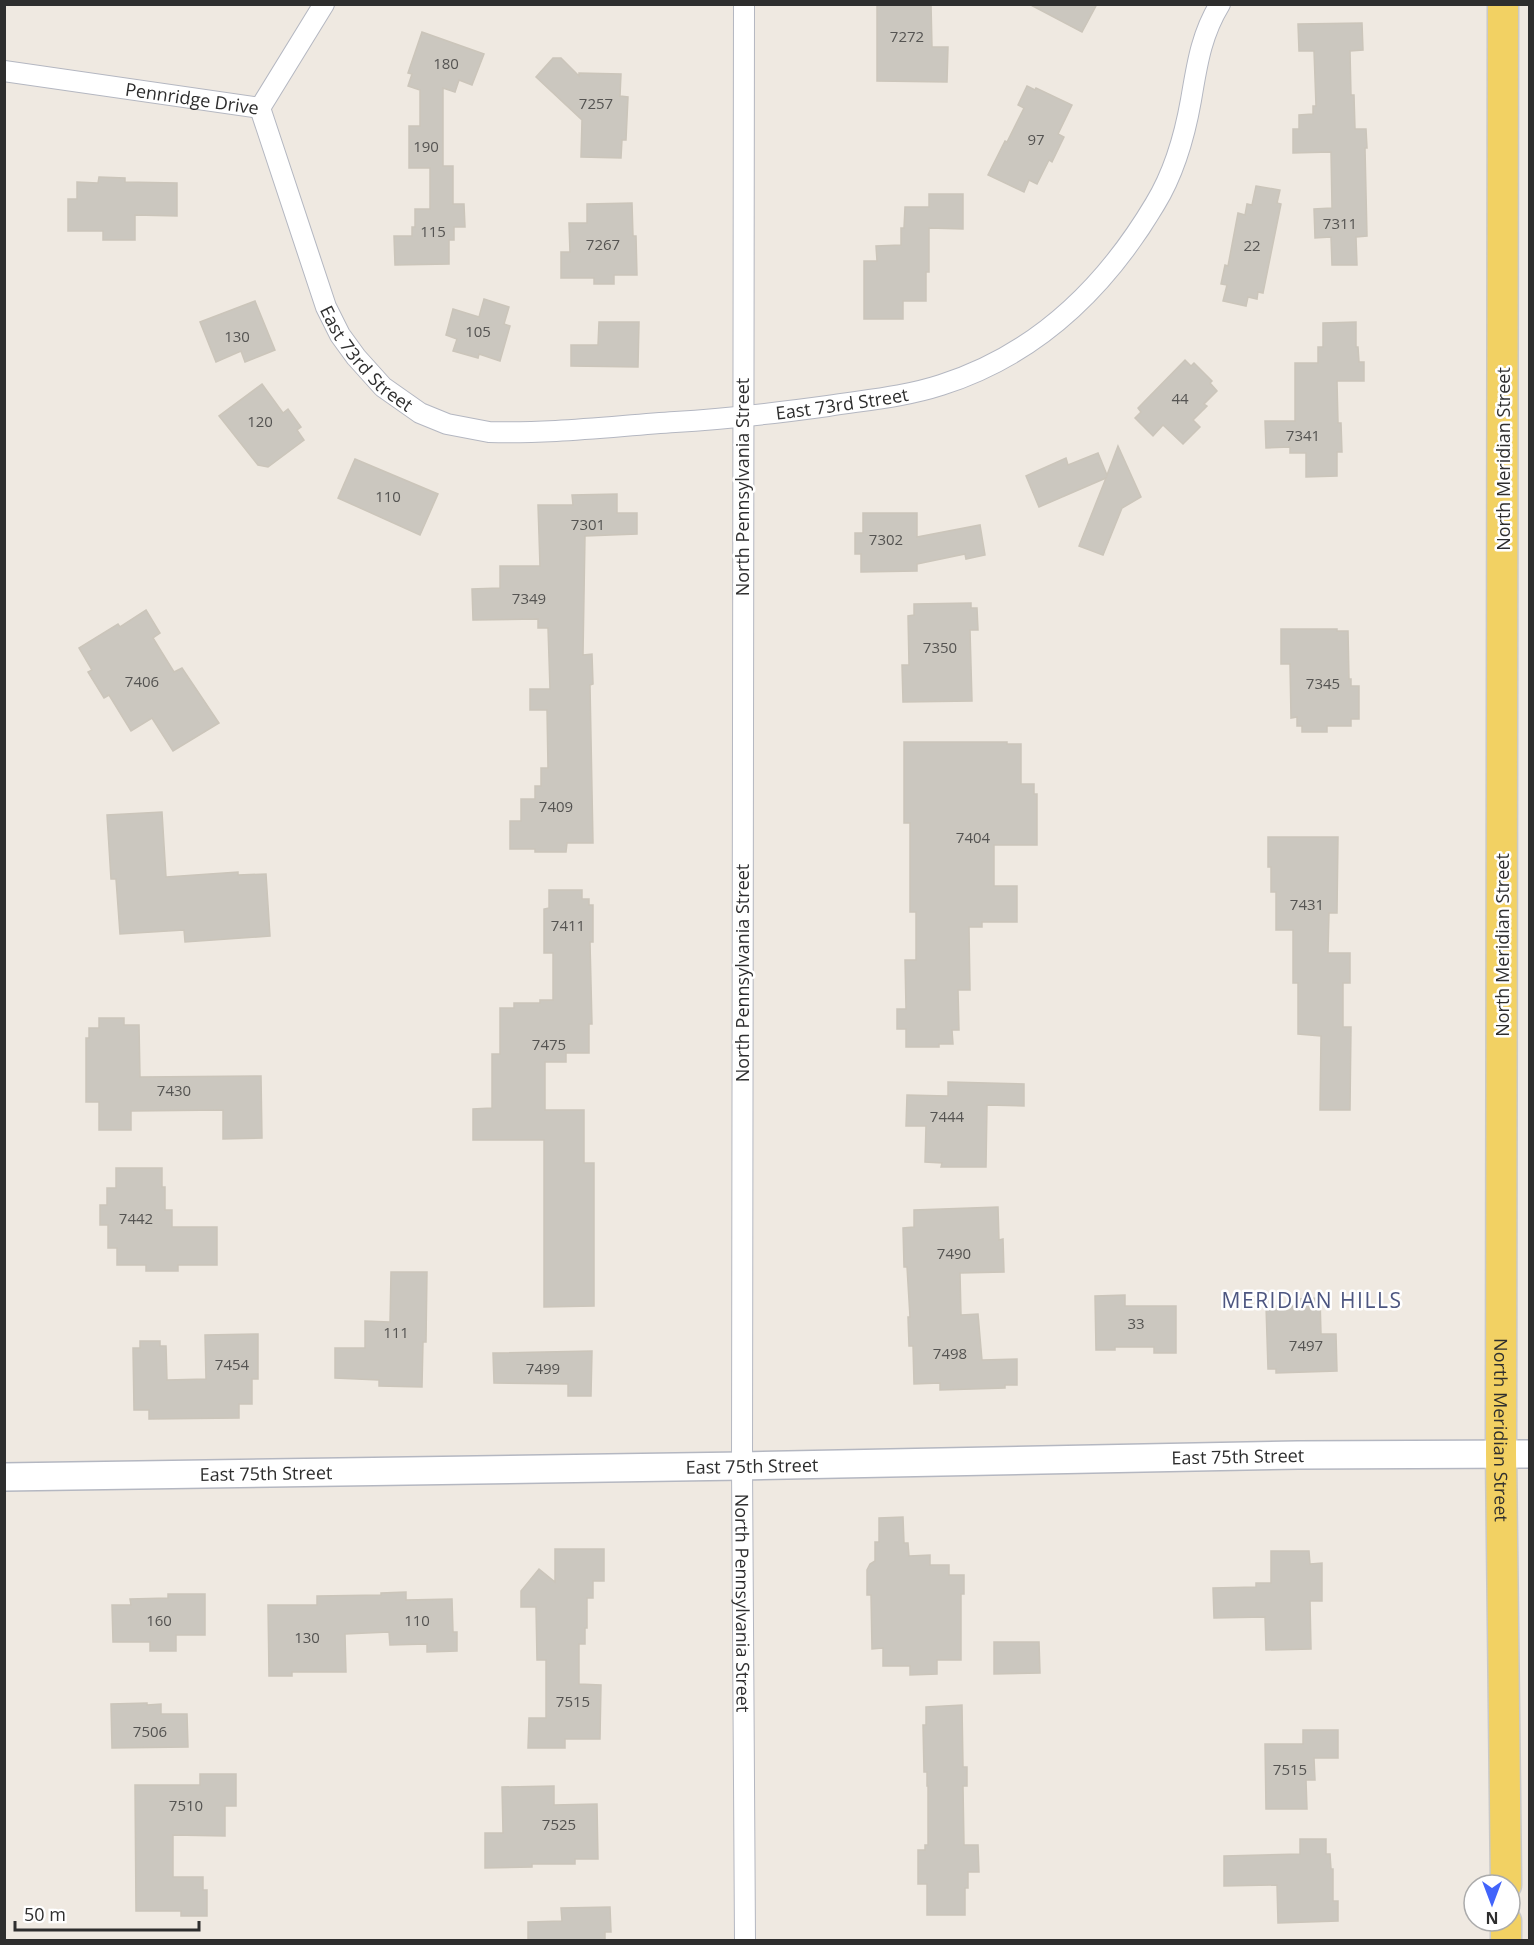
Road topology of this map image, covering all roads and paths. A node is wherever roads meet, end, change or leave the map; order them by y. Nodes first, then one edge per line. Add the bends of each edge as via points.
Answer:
1 (324, 4) edge
2 (744, 4) edge
3 (1220, 4) edge
4 (1503, 4) edge
5 (4, 71) edge
6 (260, 108) junction
7 (742, 418) junction
8 (1515, 1454) edge
9 (742, 1466) junction
10 (4, 1477) edge
11 (1506, 1873) edge
12 (745, 1941) edge

1 - 6 street, Pennridge Drive
2 - 7 street, North Pennsylvania Street
3 - 7 street, East 73rd Street via 1203,39 1182,141 1156,203 1125,251 1070,312 1001,359 942,385 889,397
4 - 8 main road, North Meridian Street
5 - 6 street, Pennridge Drive
6 - 7 street, East 73rd Street via 333,321 373,377 407,405 447,424 496,432
7 - 9 street, North Pennsylvania Street
8 - 9 street, East 75th Street
8 - 11 main road, North Meridian Street
9 - 10 street, East 75th Street
9 - 12 street, North Pennsylvania Street

